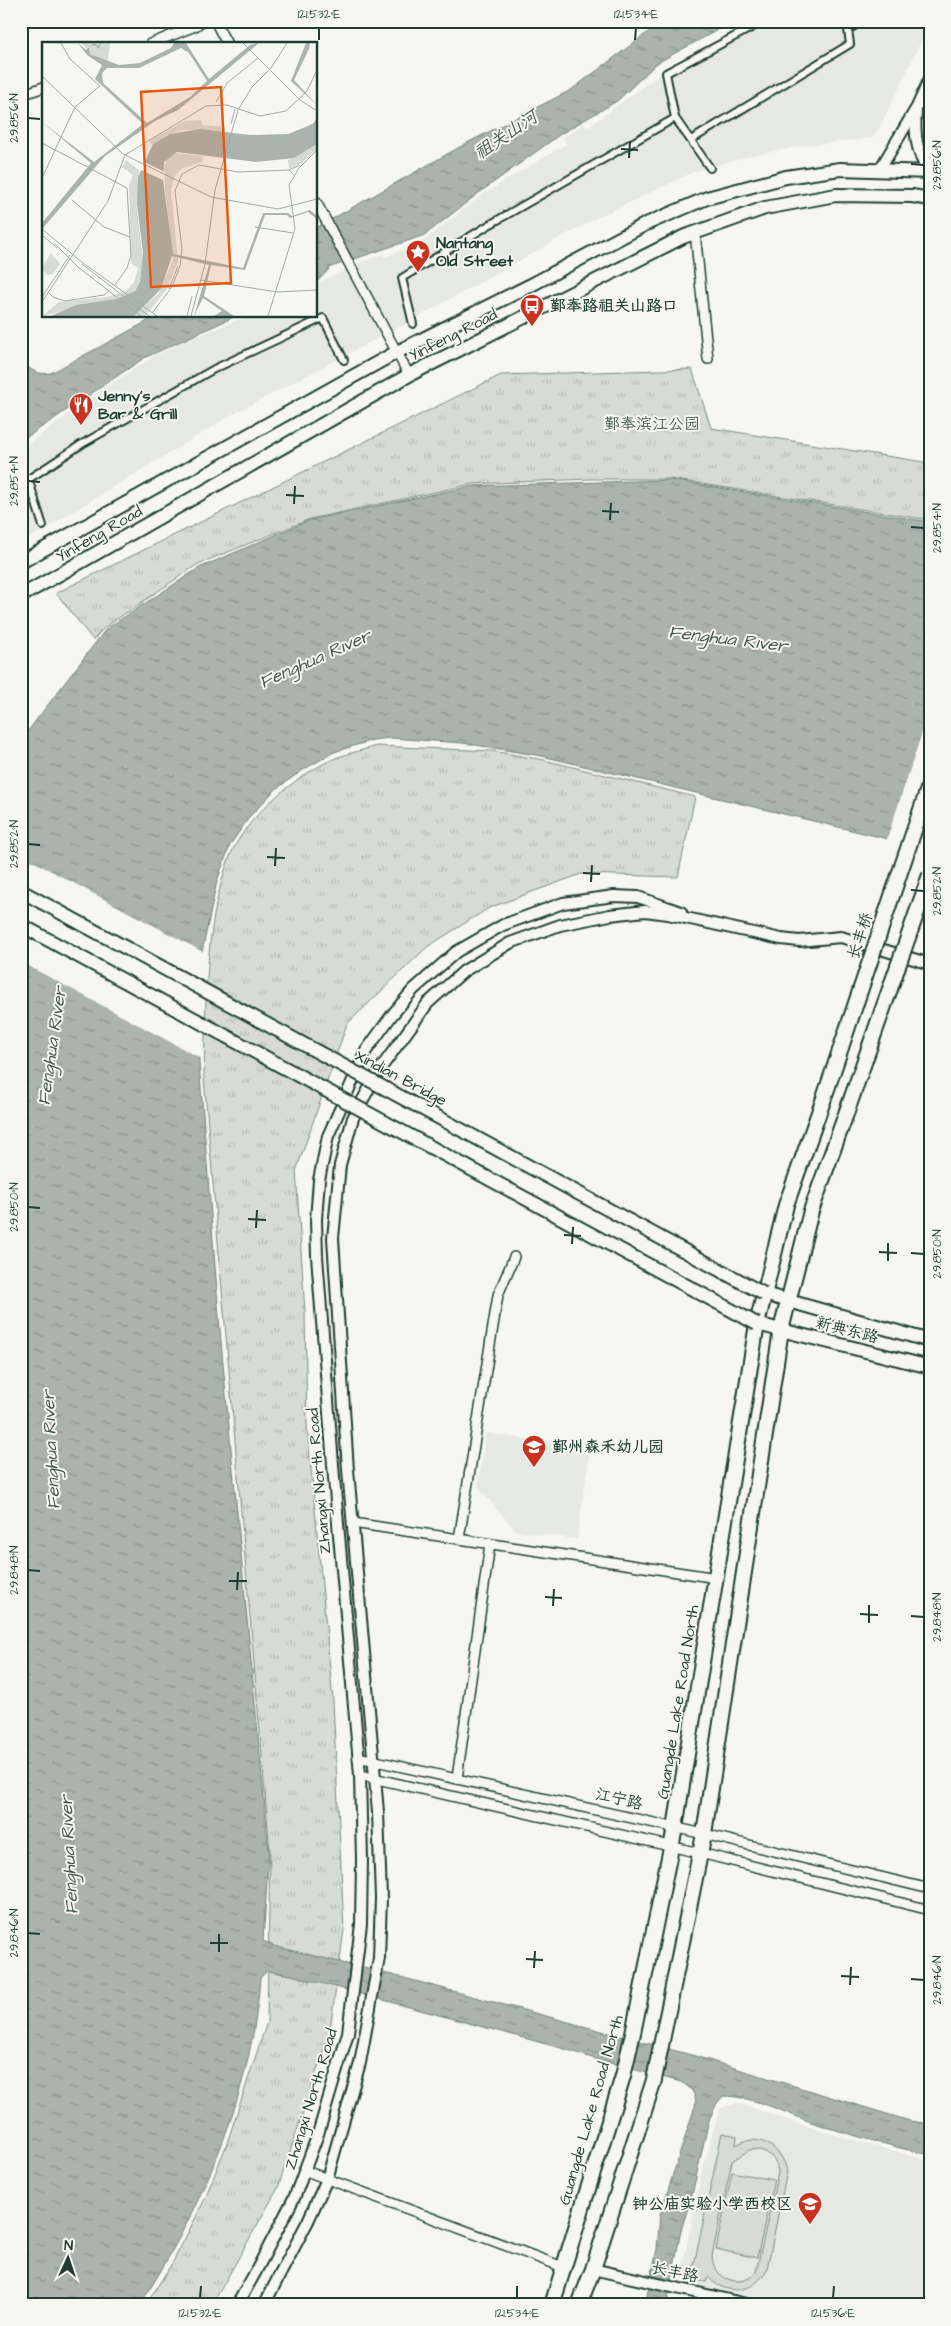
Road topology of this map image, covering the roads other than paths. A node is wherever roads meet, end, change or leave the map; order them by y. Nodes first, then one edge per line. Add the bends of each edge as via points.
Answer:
1 (202, 21) edge
2 (215, 21) edge
3 (764, 21) edge
4 (863, 21) edge
5 (155, 42) edge
6 (227, 42) edge
7 (930, 78) edge
8 (42, 88) edge
9 (21, 95) edge
10 (917, 106) junction
11 (675, 118) junction
12 (691, 140) junction
13 (710, 168) dead end
14 (880, 169) junction
15 (929, 172) edge
16 (930, 199) edge
17 (318, 206) edge
18 (696, 232) junction
19 (413, 324) dead end
20 (395, 353) junction
21 (708, 358) dead end
22 (344, 360) dead end
23 (409, 375) junction
24 (28, 478) junction
25 (21, 484) edge
26 (43, 526) dead end
27 (21, 562) edge
28 (21, 596) edge
29 (930, 783) edge
30 (930, 875) edge
31 (21, 891) edge
32 (21, 925) edge
33 (718, 925) junction
34 (930, 964) edge
35 (823, 1101) joint
36 (514, 1257) dead end
37 (764, 1294) junction
38 (788, 1302) junction
39 (757, 1324) junction
40 (781, 1330) junction
41 (930, 1341) edge
42 (930, 1367) edge
43 (353, 1523) junction
44 (459, 1539) junction
45 (490, 1544) junction
46 (717, 1578) junction
47 (358, 1757) junction
48 (373, 1759) junction
49 (360, 1775) junction
50 (375, 1778) junction
51 (457, 1778) junction
52 (675, 1828) junction
53 (704, 1834) junction
54 (672, 1847) junction
55 (700, 1853) junction
56 (930, 1889) edge
57 (930, 1910) edge
58 (306, 2171) junction
59 (327, 2179) junction
60 (563, 2267) junction
61 (593, 2269) junction
62 (237, 2305) edge
63 (264, 2305) edge
64 (552, 2305) edge
65 (579, 2305) edge
66 (751, 2305) edge

1 - 5 street
2 - 6 street
3 - 11 street via 666,73
4 - 12 street via 848,30 850,44
7 - 10 street
8 - 9 street
10 - 14 street
10 - 15 street via 916,142 919,156
11 - 12 street
11 - 19 street via 402,278
12 - 13 street
14 - 15 main road, Yinfeng Road
14 - 20 main road, Yinfeng Road via 840,169 786,177 707,198 646,224
16 - 18 main road, Yinfeng Road via 836,195 765,208
17 - 20 street
18 - 21 street
18 - 23 main road, Yinfeng Road
20 - 23 street
20 - 27 main road, Yinfeng Road
22 - 24 street via 323,318 214,369
23 - 28 main road, Yinfeng Road
24 - 25 street
24 - 26 street
29 - 35 main road, 长丰桥, bridge
30 - 38 main road, bridge via 811,1211
31 - 37 main road, Xindian Bridge, bridge
32 - 39 main road, bridge
33 - 34 street, Zhangxi North Road via 799,941 841,937
33 - 43 street, Zhangxi North Road via 644,911 560,925 510,942 464,971 428,1003 378,1072 353,1118 345,1141 333,1238
33 - 47 street, Zhangxi North Road via 638,897 614,896 564,903 503,925 456,952 413,990 392,1015 366,1052 328,1136 319,1180 317,1256
35 - 37 main road, Guangde Lake Road North via 786,1205
36 - 44 street via 498,1295
37 - 38 main road, 新典东路
37 - 39 main road, Guangde Lake Road North
38 - 40 main road
38 - 41 main road, 新典东路
39 - 40 main road, 新典东路
39 - 46 main road, Guangde Lake Road North
40 - 42 main road, 新典东路
40 - 53 main road
43 - 44 street
43 - 48 street, Zhangxi North Road
44 - 45 street
45 - 46 street
45 - 51 street
46 - 52 main road, Guangde Lake Road North
47 - 48 street, 江宁路
47 - 49 street, Zhangxi North Road
48 - 50 street, Zhangxi North Road
48 - 51 street, 江宁路
49 - 50 street
49 - 58 street, Zhangxi North Road via 362,1899 352,2004 339,2068
50 - 54 street
50 - 59 street, Zhangxi North Road via 381,1898 379,1958 352,2095
51 - 52 street, 江宁路
52 - 53 street, 江宁路
52 - 54 main road, Guangde Lake Road North
53 - 55 main road
53 - 56 street, 江宁路
54 - 55 street
54 - 60 main road, Guangde Lake Road North via 623,2076
55 - 57 street
55 - 61 main road via 654,2080
58 - 59 street
58 - 62 street, Zhangxi North Road
59 - 60 street
59 - 63 street, Zhangxi North Road
60 - 64 main road, Guangde Lake Road North
61 - 65 main road
61 - 66 street, 长丰路

